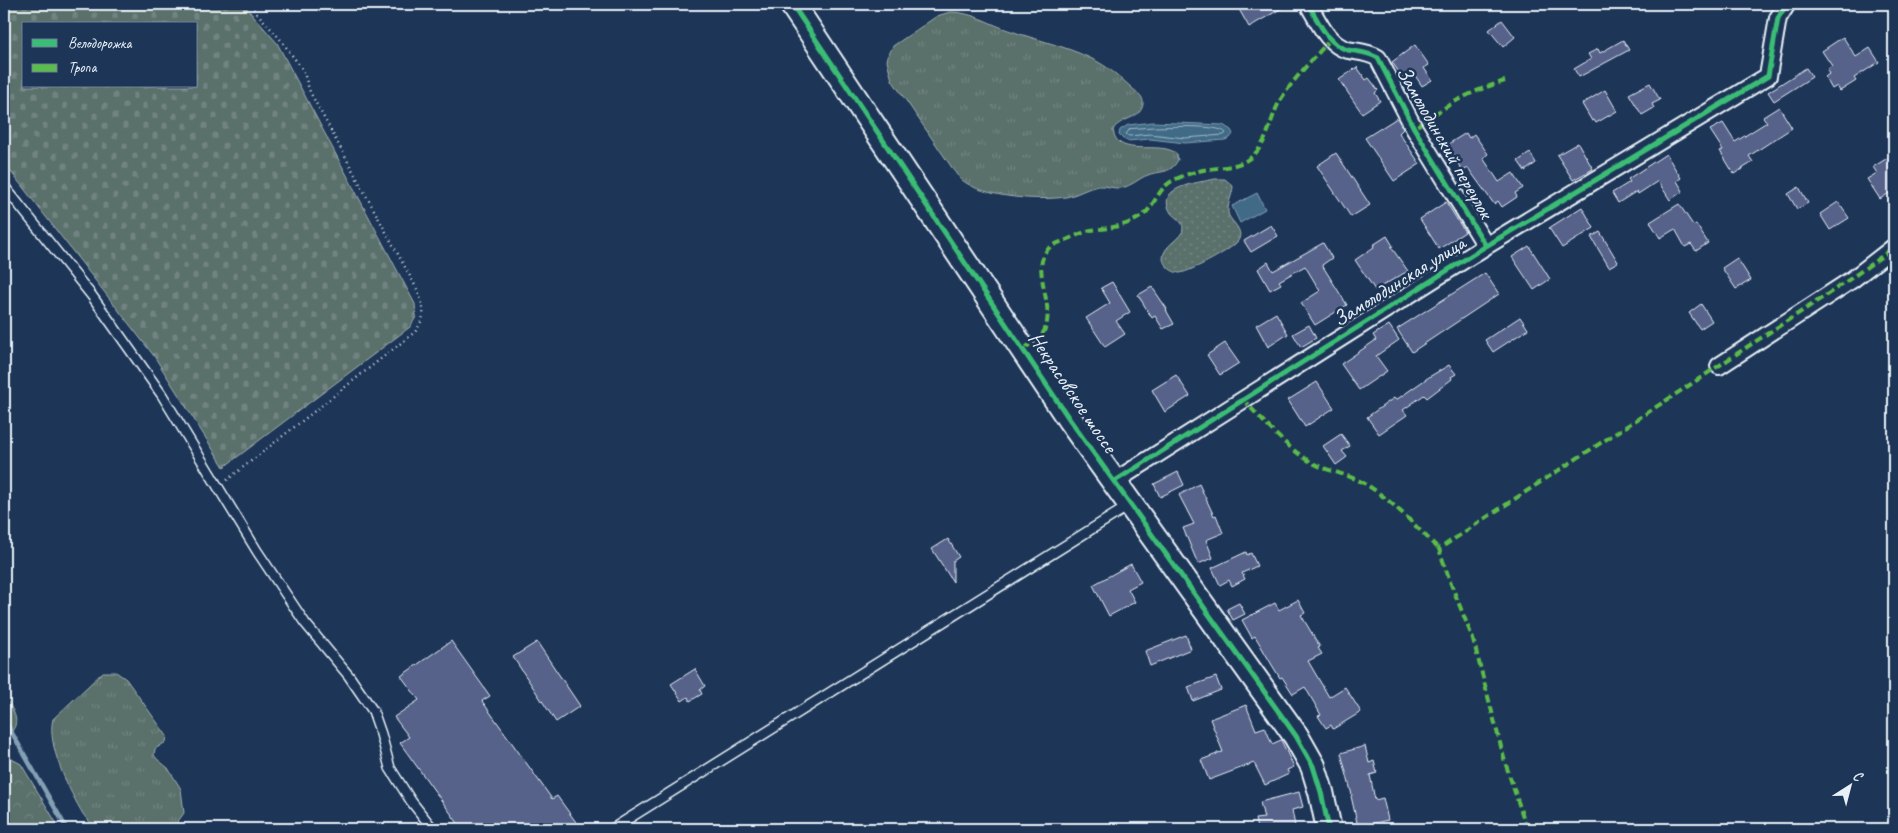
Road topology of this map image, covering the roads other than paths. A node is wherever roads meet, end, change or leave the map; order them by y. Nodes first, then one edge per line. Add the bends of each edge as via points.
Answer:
1 (792, 4) edge
2 (1308, 4) edge
3 (1787, 4) edge
4 (4, 186) edge
5 (1486, 246) junction
6 (1894, 247) edge
7 (1719, 366) dead end
8 (1115, 481) junction
9 (1130, 505) junction
10 (433, 829) edge
11 (612, 829) edge
12 (1329, 829) edge

1 - 8 street, Некрасовское шоссе via 1057,401
2 - 5 street, Замолодинский переулок via 1330,40 1346,50 1378,58 1414,128
3 - 5 street, Замолодинская улица via 1778,18 1768,76
4 - 10 lane via 92,296 162,394 257,551 305,623 373,710 390,768
5 - 8 street, Замолодинская улица
6 - 7 street via 1852,279
8 - 9 street, Некрасовское шоссе
9 - 11 lane
9 - 12 street, Некрасовское шоссе via 1296,736 1313,766

